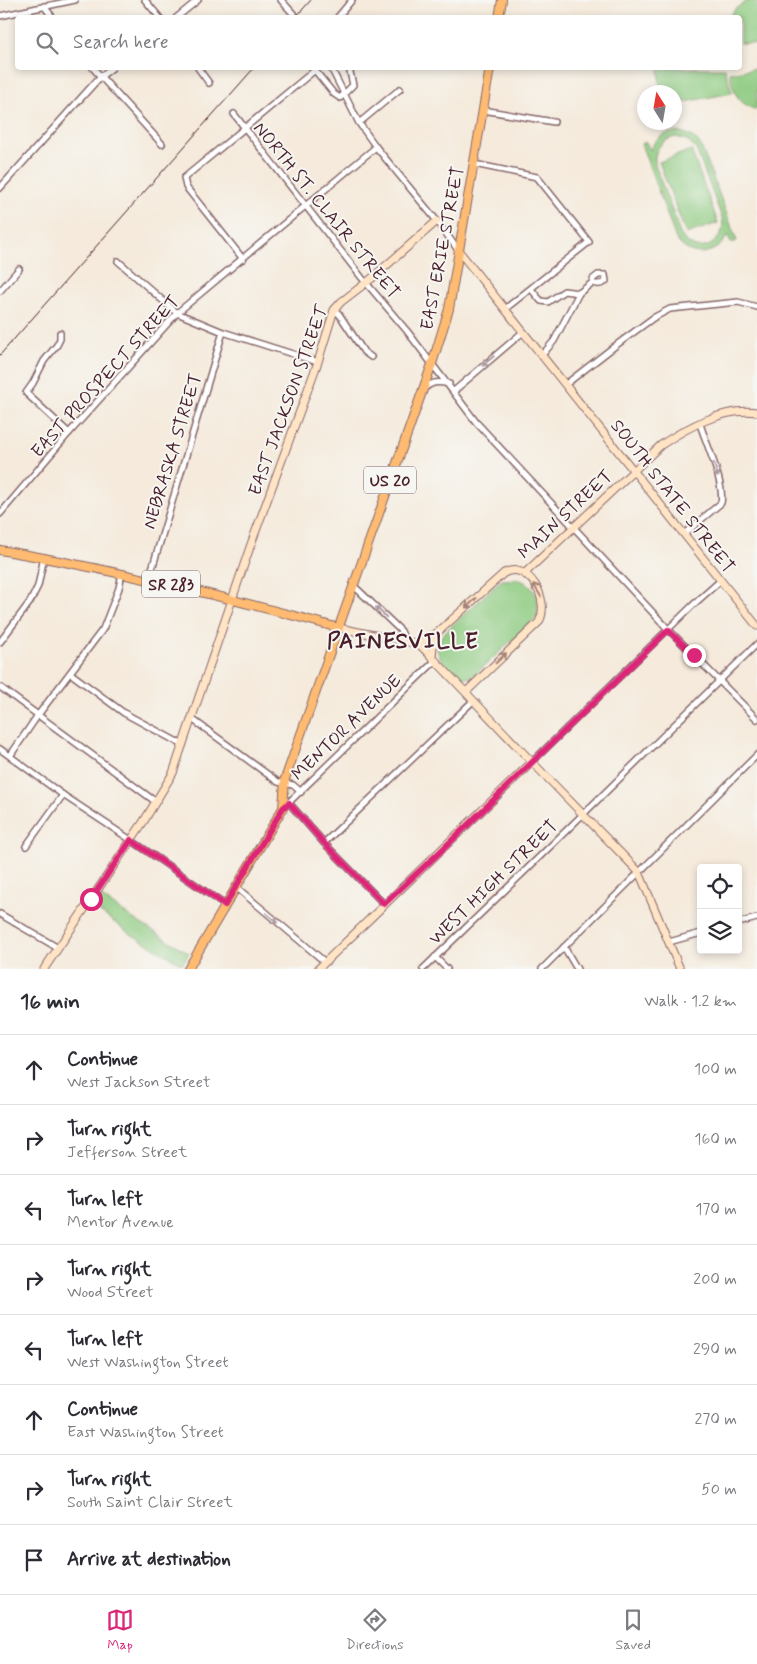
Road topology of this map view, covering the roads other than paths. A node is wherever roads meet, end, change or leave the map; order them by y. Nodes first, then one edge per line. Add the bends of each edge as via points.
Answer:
1 (75, 0) edge
2 (145, 0) edge
3 (198, 0) edge
4 (281, 0) edge
5 (352, 0) edge
6 (502, 0) edge
7 (44, 6) junction
8 (51, 15) edge
9 (158, 15) edge
10 (180, 15) edge
11 (294, 15) edge
12 (340, 15) edge
13 (500, 15) edge
14 (0, 16) edge
15 (95, 70) edge
16 (109, 70) edge
17 (200, 70) edge
18 (313, 70) edge
19 (315, 70) edge
20 (332, 70) edge
21 (349, 70) edge
22 (490, 70) edge
23 (100, 77) junction
24 (209, 82) dead end
25 (400, 89) dead end
26 (344, 93) junction
27 (483, 110) junction
28 (234, 114) dead end
29 (554, 122) dead end
30 (358, 123) junction
31 (244, 128) junction
32 (162, 144) dead end
33 (376, 147) junction
34 (474, 164) junction
35 (0, 188) edge
36 (305, 206) junction
37 (438, 221) junction
38 (458, 250) junction
39 (242, 259) junction
40 (118, 261) dead end
41 (20, 268) dead end
42 (366, 282) junction
43 (592, 284) dead end
44 (531, 289) junction
45 (0, 291) edge
46 (579, 293) junction
47 (757, 307) edge
48 (505, 309) junction
49 (334, 310) junction
50 (177, 313) junction
51 (223, 332) junction
52 (523, 332) junction
53 (60, 333) dead end
54 (542, 355) junction
55 (371, 357) dead end
56 (318, 362) junction
57 (432, 364) junction
58 (449, 384) junction
59 (566, 384) junction
60 (423, 390) junction
61 (454, 391) junction
62 (757, 412) edge
63 (700, 424) junction
64 (69, 433) junction
65 (633, 470) junction
66 (0, 514) edge
67 (574, 527) junction
68 (684, 534) junction
69 (0, 550) edge
70 (44, 557) junction
71 (122, 573) junction
72 (524, 574) junction
73 (149, 579) junction
74 (721, 580) junction
75 (353, 585) junction
76 (233, 599) junction
77 (757, 626) edge
78 (339, 628) junction
79 (668, 630) junction
80 (438, 632) junction
81 (405, 641) junction
82 (0, 642) edge
83 (419, 644) junction
84 (757, 644) edge
85 (433, 659) junction
86 (70, 673) junction
87 (719, 680) junction
88 (0, 687) edge
89 (466, 692) junction
90 (473, 701) junction
91 (38, 715) junction
92 (192, 719) junction
93 (757, 719) edge
94 (183, 745) junction
95 (0, 749) edge
96 (757, 755) edge
97 (10, 756) junction
98 (532, 762) junction
99 (284, 785) junction
100 (301, 792) junction
101 (63, 795) junction
102 (156, 802) junction
103 (286, 806) junction
104 (583, 815) junction
105 (131, 840) junction
106 (324, 843) junction
107 (26, 846) dead end
108 (639, 872) junction
109 (235, 886) junction
110 (384, 904) junction
111 (225, 905) junction
112 (0, 914) edge
113 (757, 918) edge
114 (742, 922) edge
115 (697, 934) edge
116 (670, 942) junction
117 (564, 947) junction
118 (58, 948) junction
119 (435, 957) junction
120 (325, 962) junction
121 (44, 969) edge
122 (188, 969) edge
123 (318, 969) edge
124 (423, 969) edge
125 (447, 969) edge
126 (542, 969) edge
127 (577, 969) edge
128 (680, 969) edge

1 - 7 street
2 - 9 street
3 - 10 street
4 - 11 street
5 - 12 street
6 - 13 main road
7 - 8 street
7 - 14 street
15 - 23 street
16 - 23 street
17 - 24 street
18 - 31 street
19 - 26 street via 334,94 340,98
20 - 26 street
21 - 26 street via 353,85
22 - 27 main road, EAST ERIE STREET / US 20
23 - 32 street
23 - 35 street
25 - 30 street
26 - 30 street
27 - 29 street
27 - 34 main road, EAST ERIE STREET / US 20
28 - 31 street, NORTH ST. CLAIR STREET
30 - 33 street
31 - 36 street, NORTH ST. CLAIR STREET
31 - 39 street via 184,178 186,187
33 - 36 street, EAST PROSPECT STREET
33 - 37 street
34 - 38 main road, EAST ERIE STREET / US 20
34 - 44 street via 537,177 589,242
36 - 39 street, EAST PROSPECT STREET
36 - 42 street, NORTH ST. CLAIR STREET
37 - 38 street
37 - 42 street, EAST JACKSON STREET
38 - 48 street, SOUTH STATE STREET
38 - 57 main road, EAST ERIE STREET / US 20 via 449,309
39 - 50 street, EAST PROSPECT STREET
40 - 50 street
41 - 45 street
42 - 49 street, EAST JACKSON STREET
42 - 57 street, NORTH ST. CLAIR STREET
43 - 46 street
44 - 46 street via 541,301 548,302 564,291
44 - 48 street
46 - 54 street via 554,340
47 - 59 street via 724,302 670,309 614,346
48 - 52 street, SOUTH STATE STREET
49 - 55 street
49 - 56 street, EAST JACKSON STREET
50 - 51 street
50 - 64 street, EAST PROSPECT STREET
51 - 56 street
51 - 73 street, NEBRASKA STREET
52 - 54 street, SOUTH STATE STREET
52 -> 61 street
53 - 64 street via 57,345 26,393
54 - 59 street, SOUTH STATE STREET
56 - 76 street, EAST JACKSON STREET
57 - 58 street, NORTH ST. CLAIR STREET
57 - 60 main road, EAST ERIE STREET / US 20
58 - 60 street via 431,383
58 - 61 street, NORTH ST. CLAIR STREET
59 - 65 street, SOUTH STATE STREET
60 - 75 main road, EAST ERIE STREET / US 20
61 - 67 street, NORTH ST. CLAIR STREET via 480,427
62 - 63 street, MAIN STREET via 726,413
63 - 65 street, MAIN STREET via 661,444
63 -> 68 street via 723,496 721,503
64 - 66 street, EAST PROSPECT STREET
65 - 67 street, MAIN STREET
65 - 68 street, SOUTH STATE STREET
67 - 72 street, MAIN STREET
67 - 79 street, NORTH ST. CLAIR STREET
68 - 74 street, SOUTH STATE STREET
69 - 70 main road, SR 283
70 - 71 main road, SR 283
70 - 82 street via 38,586 30,602
71 - 73 main road, SR 283
71 - 86 street via 103,629
72 -> 80 street via 513,570 504,573
89 -> 72 street via 539,622 544,610 539,592
73 - 76 main road, SR 283
74 - 77 street, SOUTH STATE STREET
74 - 79 street
75 - 78 main road, EAST ERIE STREET / US 20
81 -> 75 street via 401,631
76 - 78 main road, SR 283
76 - 92 street, EAST JACKSON STREET
78 - 81 street
78 - 99 main road, US 20
79 - 87 street, NORTH ST. CLAIR STREET
79 - 98 street
80 - 83 street
80 - 85 street
81 - 83 street
83 - 85 street
84 - 87 street, WEST HIGH STREET
85 - 89 street
85 - 100 street, MENTOR AVENUE
86 - 91 street
86 - 94 street via 124,713
87 - 93 street, NORTH ST. CLAIR STREET
87 - 104 street, WEST HIGH STREET
88 - 91 street
89 - 90 street
90 - 98 street
90 - 106 street
91 - 97 street
91 - 102 street
92 - 94 street, EAST JACKSON STREET
92 - 99 street
94 - 102 street, EAST JACKSON STREET via 173,773
95 - 97 street
96 - 108 street
97 - 101 street
98 - 104 street
98 - 110 street
99 - 100 street via 292,785
99 - 103 main road, US 20
100 - 103 street, MENTOR AVENUE
101 - 105 street
101 - 107 street
102 - 105 street, EAST JACKSON STREET
103 - 106 street
103 - 109 main road, MENTOR AVENUE / US 20
104 - 108 street
104 - 119 street, WEST HIGH STREET
105 - 111 street
105 - 118 street, EAST JACKSON STREET
106 - 110 street
108 - 116 street
108 - 117 street
109 - 111 main road, MENTOR AVENUE / US 20
109 -> 120 street
110 - 120 street
111 - 122 main road, MENTOR AVENUE / US 20
112 - 118 street
113 - 114 street
115 - 116 street
116 - 128 street
117 - 126 street
117 - 127 street
118 - 121 street, EAST JACKSON STREET
119 - 124 street, WEST HIGH STREET
119 - 125 street
120 - 123 street

